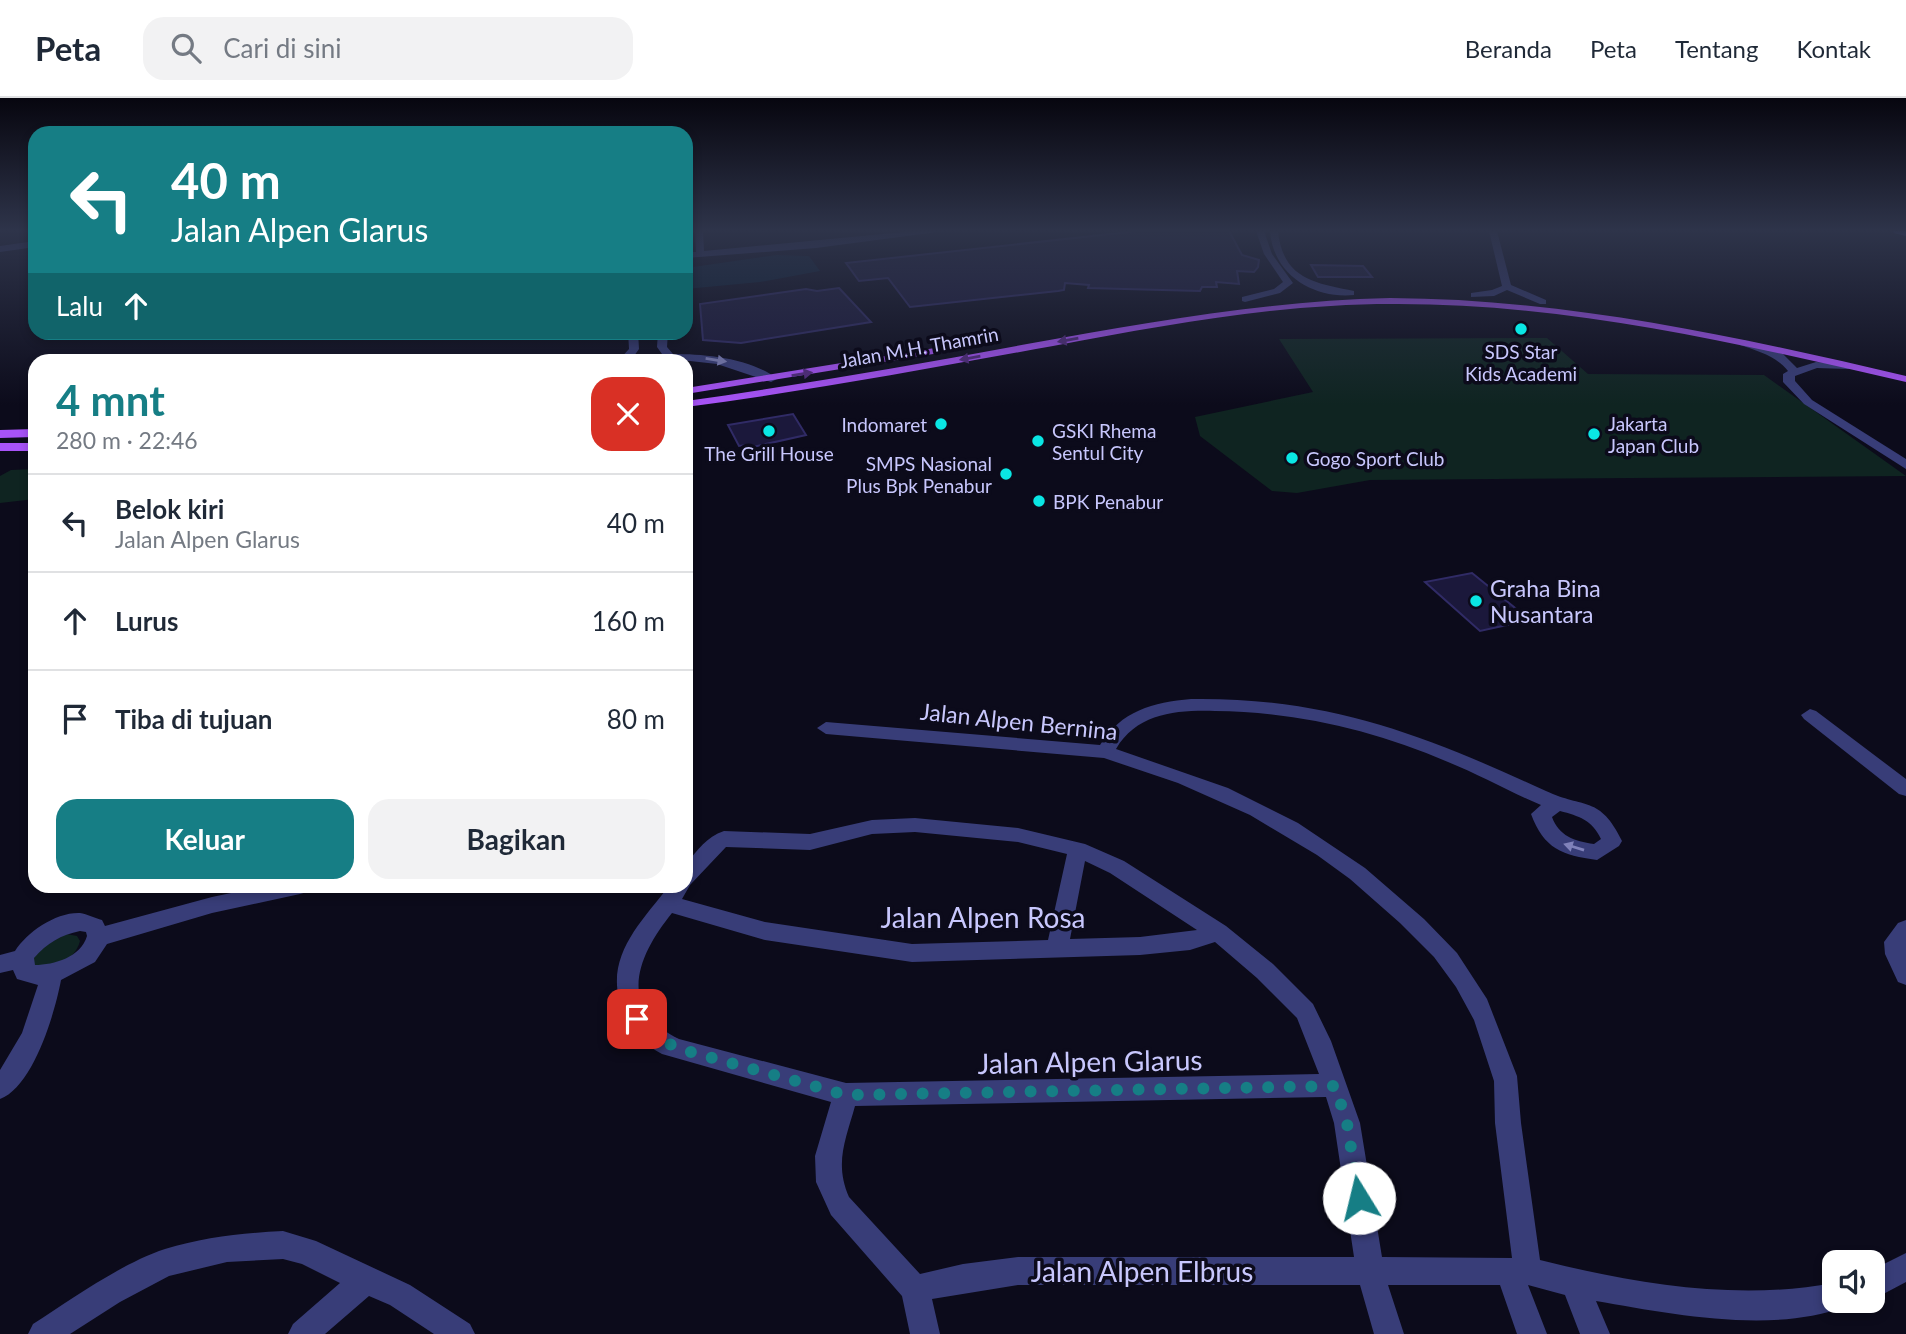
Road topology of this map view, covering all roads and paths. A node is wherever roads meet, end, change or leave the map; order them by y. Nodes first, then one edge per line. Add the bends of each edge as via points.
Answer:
1 (1280, 289) edge
2 (1322, 289) edge
3 (1503, 289) edge
4 (1510, 289) edge
5 (1351, 293) junction
6 (1316, 294) junction
7 (1290, 295) junction
8 (1474, 295) junction
9 (1245, 299) junction
10 (1326, 302) junction
11 (1543, 302) junction
12 (1304, 304) junction
13 (1570, 308) junction
14 (634, 340) edge
15 (662, 340) edge
16 (1744, 343) junction
17 (662, 347) junction
18 (634, 349) junction
19 (630, 354) edge
20 (668, 354) edge
21 (693, 358) edge
22 (1848, 366) junction
23 (1906, 369) edge
24 (1794, 371) junction
25 (771, 379) junction
26 (1906, 379) edge
27 (693, 390) edge
28 (693, 403) edge
29 (28, 433) edge
30 (0, 434) edge
31 (0, 447) edge
32 (28, 447) edge
33 (1906, 465) edge
34 (1810, 715) dead end
35 (826, 728) dead end
36 (1105, 752) junction
37 (1906, 789) edge
38 (1556, 804) dead end
39 (1078, 849) junction
40 (693, 869) edge
41 (268, 893) edge
42 (674, 894) edge
43 (1906, 929) edge
44 (1218, 932) junction
45 (98, 937) junction
46 (1057, 947) junction
47 (22, 959) junction
48 (0, 964) edge
49 (51, 975) junction
50 (1906, 975) edge
51 (1335, 1086) junction
52 (0, 1088) edge
53 (846, 1095) junction
54 (1906, 1268) edge
55 (1370, 1271) junction
56 (1518, 1271) junction
57 (1885, 1279) edge
58 (366, 1281) junction
59 (1575, 1283) junction
60 (915, 1289) junction
61 (1822, 1300) edge
62 (43, 1334) edge
63 (303, 1334) edge
64 (460, 1334) edge
65 (925, 1334) edge
66 (1389, 1334) edge
67 (1532, 1334) edge
68 (1595, 1334) edge

1 - 9 street
2 - 5 street
3 - 8 street
4 - 11 street
5 - 6 main road, Jalan M.H. Thamrin
5 - 8 main road, Jalan M.H. Thamrin
6 - 7 main road, Jalan M.H. Thamrin
6 - 10 main road
7 - 9 main road, Jalan M.H. Thamrin
7 - 12 main road via 1303,298
8 - 11 main road, Jalan M.H. Thamrin
25 -> 9 main road, Jalan M.H. Thamrin
10 - 12 main road, Jalan M.H. Thamrin
10 - 13 main road, Jalan M.H. Thamrin
11 - 13 main road, Jalan M.H. Thamrin
12 -> 28 main road, Jalan M.H. Thamrin via 1207,315 803,388
13 - 16 main road, Jalan M.H. Thamrin
13 - 23 main road, Jalan M.H. Thamrin via 1672,320
14 - 18 street
15 - 17 street
16 - 22 main road, Jalan M.H. Thamrin
16 - 24 street via 1781,357
17 - 18 street
17 - 20 street
18 - 19 street
21 -> 25 street via 749,368
22 - 24 street via 1816,365
22 - 26 main road, Jalan M.H. Thamrin
24 - 33 street via 1789,382 1808,402
25 - 27 main road, Jalan M.H. Thamrin
29 - 30 main road
31 - 32 main road
34 - 37 street
35 - 36 street, Jalan Alpen Bernina
36 - 38 street via 1120,729 1161,708 1187,704 1295,710 1431,749
36 - 56 street, Jalan Alpen Bernina via 1277,818 1375,888 1458,970 1506,1078
39 - 40 street via 961,828 872,827 810,842 724,839
39 - 44 street via 1117,867
39 - 46 street
41 - 45 street
42 - 46 street, Jalan Alpen Rosa via 765,931 912,953
42 - 53 street, Jalan Alpen Glarus via 650,922 628,969 637,1019 656,1039 691,1052
43 - 50 street via 1895,942
44 - 46 street, Jalan Alpen Rosa via 1177,943
44 - 51 street via 1305,1011
45 - 47 street via 88,923 60,927 40,937
45 - 49 street via 83,959
47 - 48 street
47 - 49 street via 31,975
49 - 52 street via 26,1053
51 - 53 street, Jalan Alpen Glarus
51 - 55 street via 1347,1123
53 - 60 street via 828,1156 829,1182 841,1206
54 - 57 street
55 - 56 street, Jalan Alpen Elbrus
55 - 60 street, Jalan Alpen Elbrus via 1018,1271
55 - 66 street
56 - 59 street, Jalan Alpen Elbrus
56 - 67 street, Jalan Alpen Bernina
58 - 62 street via 306,1251 283,1245 227,1248 165,1263
58 - 63 street
58 - 64 street via 400,1295
59 - 61 street, Jalan Alpen Elbrus via 1744,1309
59 - 68 street
60 - 65 street

